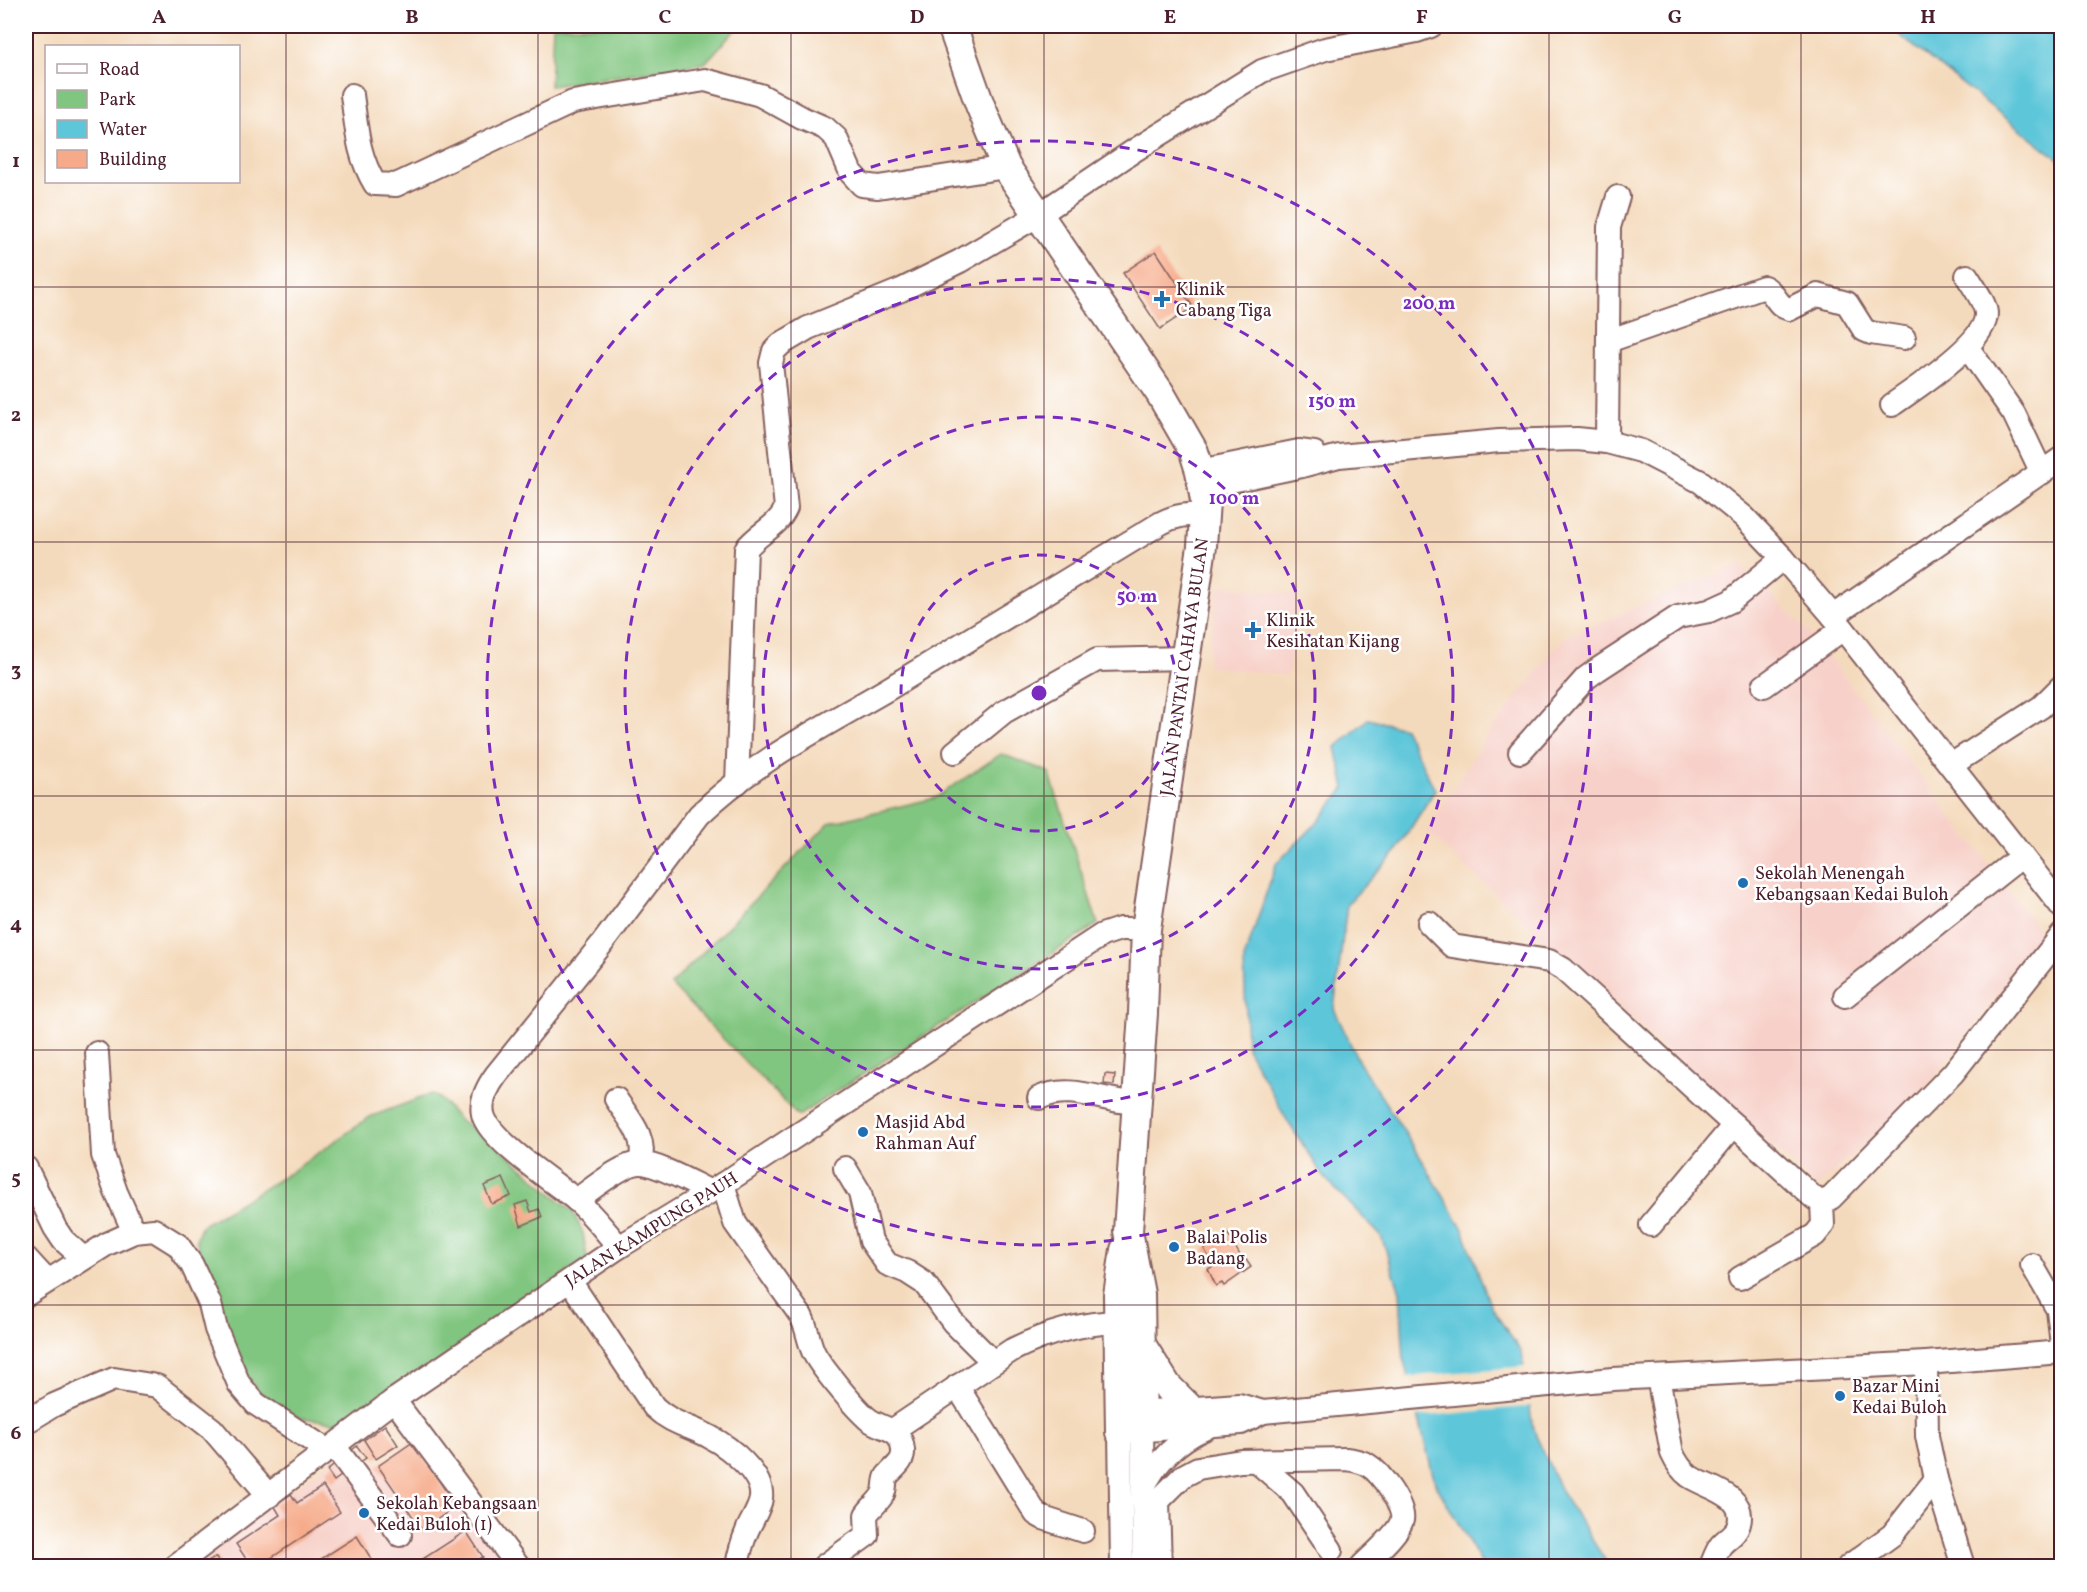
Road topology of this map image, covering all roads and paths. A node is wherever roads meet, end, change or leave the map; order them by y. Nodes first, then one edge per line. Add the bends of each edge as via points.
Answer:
1 (952, 26) edge
2 (1431, 26) edge
3 (352, 95) dead end
4 (1006, 167) junction
5 (1618, 196) dead end
6 (1037, 216) junction
7 (1967, 276) dead end
8 (1904, 338) dead end
9 (1608, 341) junction
10 (1968, 348) junction
11 (1892, 405) dead end
12 (1607, 442) junction
13 (2061, 458) edge
14 (2042, 473) junction
15 (1203, 491) junction
16 (1783, 558) junction
17 (1838, 622) junction
18 (1186, 657) junction
19 (1764, 686) dead end
20 (2061, 686) edge
21 (955, 752) dead end
22 (1520, 752) dead end
23 (1951, 765) junction
24 (737, 783) junction
25 (2022, 856) junction
26 (2061, 907) edge
27 (1429, 923) dead end
28 (1146, 930) junction
29 (2061, 935) edge
30 (1845, 996) dead end
31 (98, 1053) dead end
32 (1039, 1098) dead end
33 (616, 1099) dead end
34 (1137, 1103) junction
35 (1734, 1125) junction
36 (640, 1163) junction
37 (26, 1168) edge
38 (845, 1168) dead end
39 (716, 1187) junction
40 (576, 1200) junction
41 (1822, 1202) junction
42 (1651, 1224) dead end
43 (134, 1232) junction
44 (619, 1246) junction
45 (26, 1258) edge
46 (83, 1258) junction
47 (2032, 1265) dead end
48 (1740, 1278) dead end
49 (47, 1281) junction
50 (570, 1281) junction
51 (26, 1295) edge
52 (1129, 1327) junction
53 (2061, 1345) edge
54 (2061, 1352) edge
55 (992, 1361) junction
56 (1926, 1363) junction
57 (1658, 1377) junction
58 (957, 1386) junction
59 (394, 1400) junction
60 (1189, 1408) junction
61 (1263, 1412) junction
62 (26, 1422) edge
63 (1131, 1422) junction
64 (1213, 1425) junction
65 (893, 1430) junction
66 (332, 1449) junction
67 (1256, 1461) junction
68 (1936, 1479) junction
69 (269, 1496) junction
70 (1148, 1498) junction
71 (1083, 1531) dead end
72 (400, 1535) dead end
73 (1331, 1550) dead end
74 (175, 1566) edge
75 (518, 1566) edge
76 (736, 1566) edge
77 (824, 1566) edge
78 (1122, 1566) edge
79 (1144, 1566) edge
80 (1160, 1566) edge
81 (1362, 1566) edge
82 (1711, 1566) edge
83 (1849, 1566) edge
84 (1963, 1566) edge

1 - 4 main road, JALAN PANTAI CAHAYA BULAN
2 - 6 street via 1325,49 1262,71
3 - 4 street via 358,143 375,184 396,185 573,102 705,80 760,95 825,128 836,138 851,173 862,185 878,187
4 - 6 main road, JALAN PANTAI CAHAYA BULAN
5 - 9 street via 1609,227
6 - 15 main road, JALAN PANTAI CAHAYA BULAN via 1183,430 1194,452
6 - 24 street via 901,290 808,328 774,351 771,363 786,508 781,519 746,549
7 - 10 street via 1986,311 1984,325
8 - 9 street via 1864,330 1851,308 1841,300 1818,295 1790,309 1782,307 1764,287
9 - 12 street
10 - 11 street
10 - 14 street via 2014,414
12 - 15 street via 1499,441 1340,456
12 - 16 street via 1641,451 1701,482 1744,517
13 - 14 street
14 - 17 street
15 - 18 main road, JALAN PANTAI CAHAYA BULAN
15 - 24 street via 1186,514 1161,523 765,762
16 - 17 street
16 - 22 street via 1740,596 1709,611 1672,620 1586,678
17 - 19 street
17 - 23 street
18 - 21 street via 1097,660 1004,712
18 - 28 main road, JALAN PANTAI CAHAYA BULAN
20 - 23 street via 2040,707
23 - 25 street
24 - 40 street via 699,815 488,1087 483,1115 492,1132
25 - 26 street
25 - 30 street
27 - 35 street via 1452,946 1549,961 1563,969
28 - 34 main road, JALAN PANTAI CAHAYA BULAN
28 - 39 street, JALAN KAMPUNG PAUH via 1120,929 1102,935
29 - 41 street via 1953,1073 1831,1198
31 - 43 street via 104,1155
32 - 34 street via 1063,1091
33 - 36 street via 642,1142
34 - 52 main road, JALAN PANTAI CAHAYA BULAN via 1130,1240 1140,1294
35 - 41 street
35 - 42 street
36 - 39 street
36 - 40 street via 628,1165
37 - 46 street via 54,1228
38 - 55 street via 860,1193 871,1241 881,1256 891,1267 924,1283 953,1322
39 - 44 street, JALAN KAMPUNG PAUH
39 - 65 street via 735,1223 801,1316 813,1352 824,1368 867,1419
40 - 44 street
41 - 48 street via 1823,1225 1815,1235
43 - 46 street
43 - 66 street via 154,1230 178,1245 210,1304 239,1384 256,1404
44 - 50 street, JALAN KAMPUNG PAUH
45 - 49 street
46 - 49 street
47 - 53 street via 2058,1310
49 - 51 street
50 - 59 street, JALAN KAMPUNG PAUH
50 - 76 street via 654,1407 674,1422 720,1443 757,1478 761,1502
52 - 55 street via 1095,1323 1053,1332
52 - 60 main road via 1167,1386
52 - 63 main road, JALAN PANTAI CAHAYA BULAN
54 - 56 street
55 - 58 street
56 - 57 street
56 - 68 street via 1928,1436
57 - 61 street
57 - 82 street via 1676,1460 1691,1477 1729,1496 1739,1512 1740,1522 1734,1535 1716,1552
58 - 65 street
58 - 71 street via 1036,1514
59 - 66 street, JALAN KAMPUNG PAUH
59 - 75 street
60 - 61 street via 1239,1405
60 - 63 street
61 - 64 street via 1240,1423
62 - 69 street via 114,1378 158,1386 212,1429
63 - 64 street
63 - 70 street, JALAN PANTAI CAHAYA BULAN
63 - 78 street, JALAN PANTAI CAHAYA BULAN
64 - 70 street via 1171,1451 1149,1476
65 - 77 street via 901,1441 903,1457 888,1475 880,1500 867,1512 867,1535
66 - 69 street, JALAN KAMPUNG PAUH
66 - 72 street
67 - 70 street via 1192,1470
67 - 73 street via 1293,1493
67 - 81 street via 1346,1459 1375,1470 1400,1504 1403,1516 1398,1528
68 - 83 street via 1892,1535
68 - 84 street
69 - 74 street, JALAN KAMPUNG PAUH
70 - 79 street, JALAN PANTAI CAHAYA BULAN
70 - 80 street

